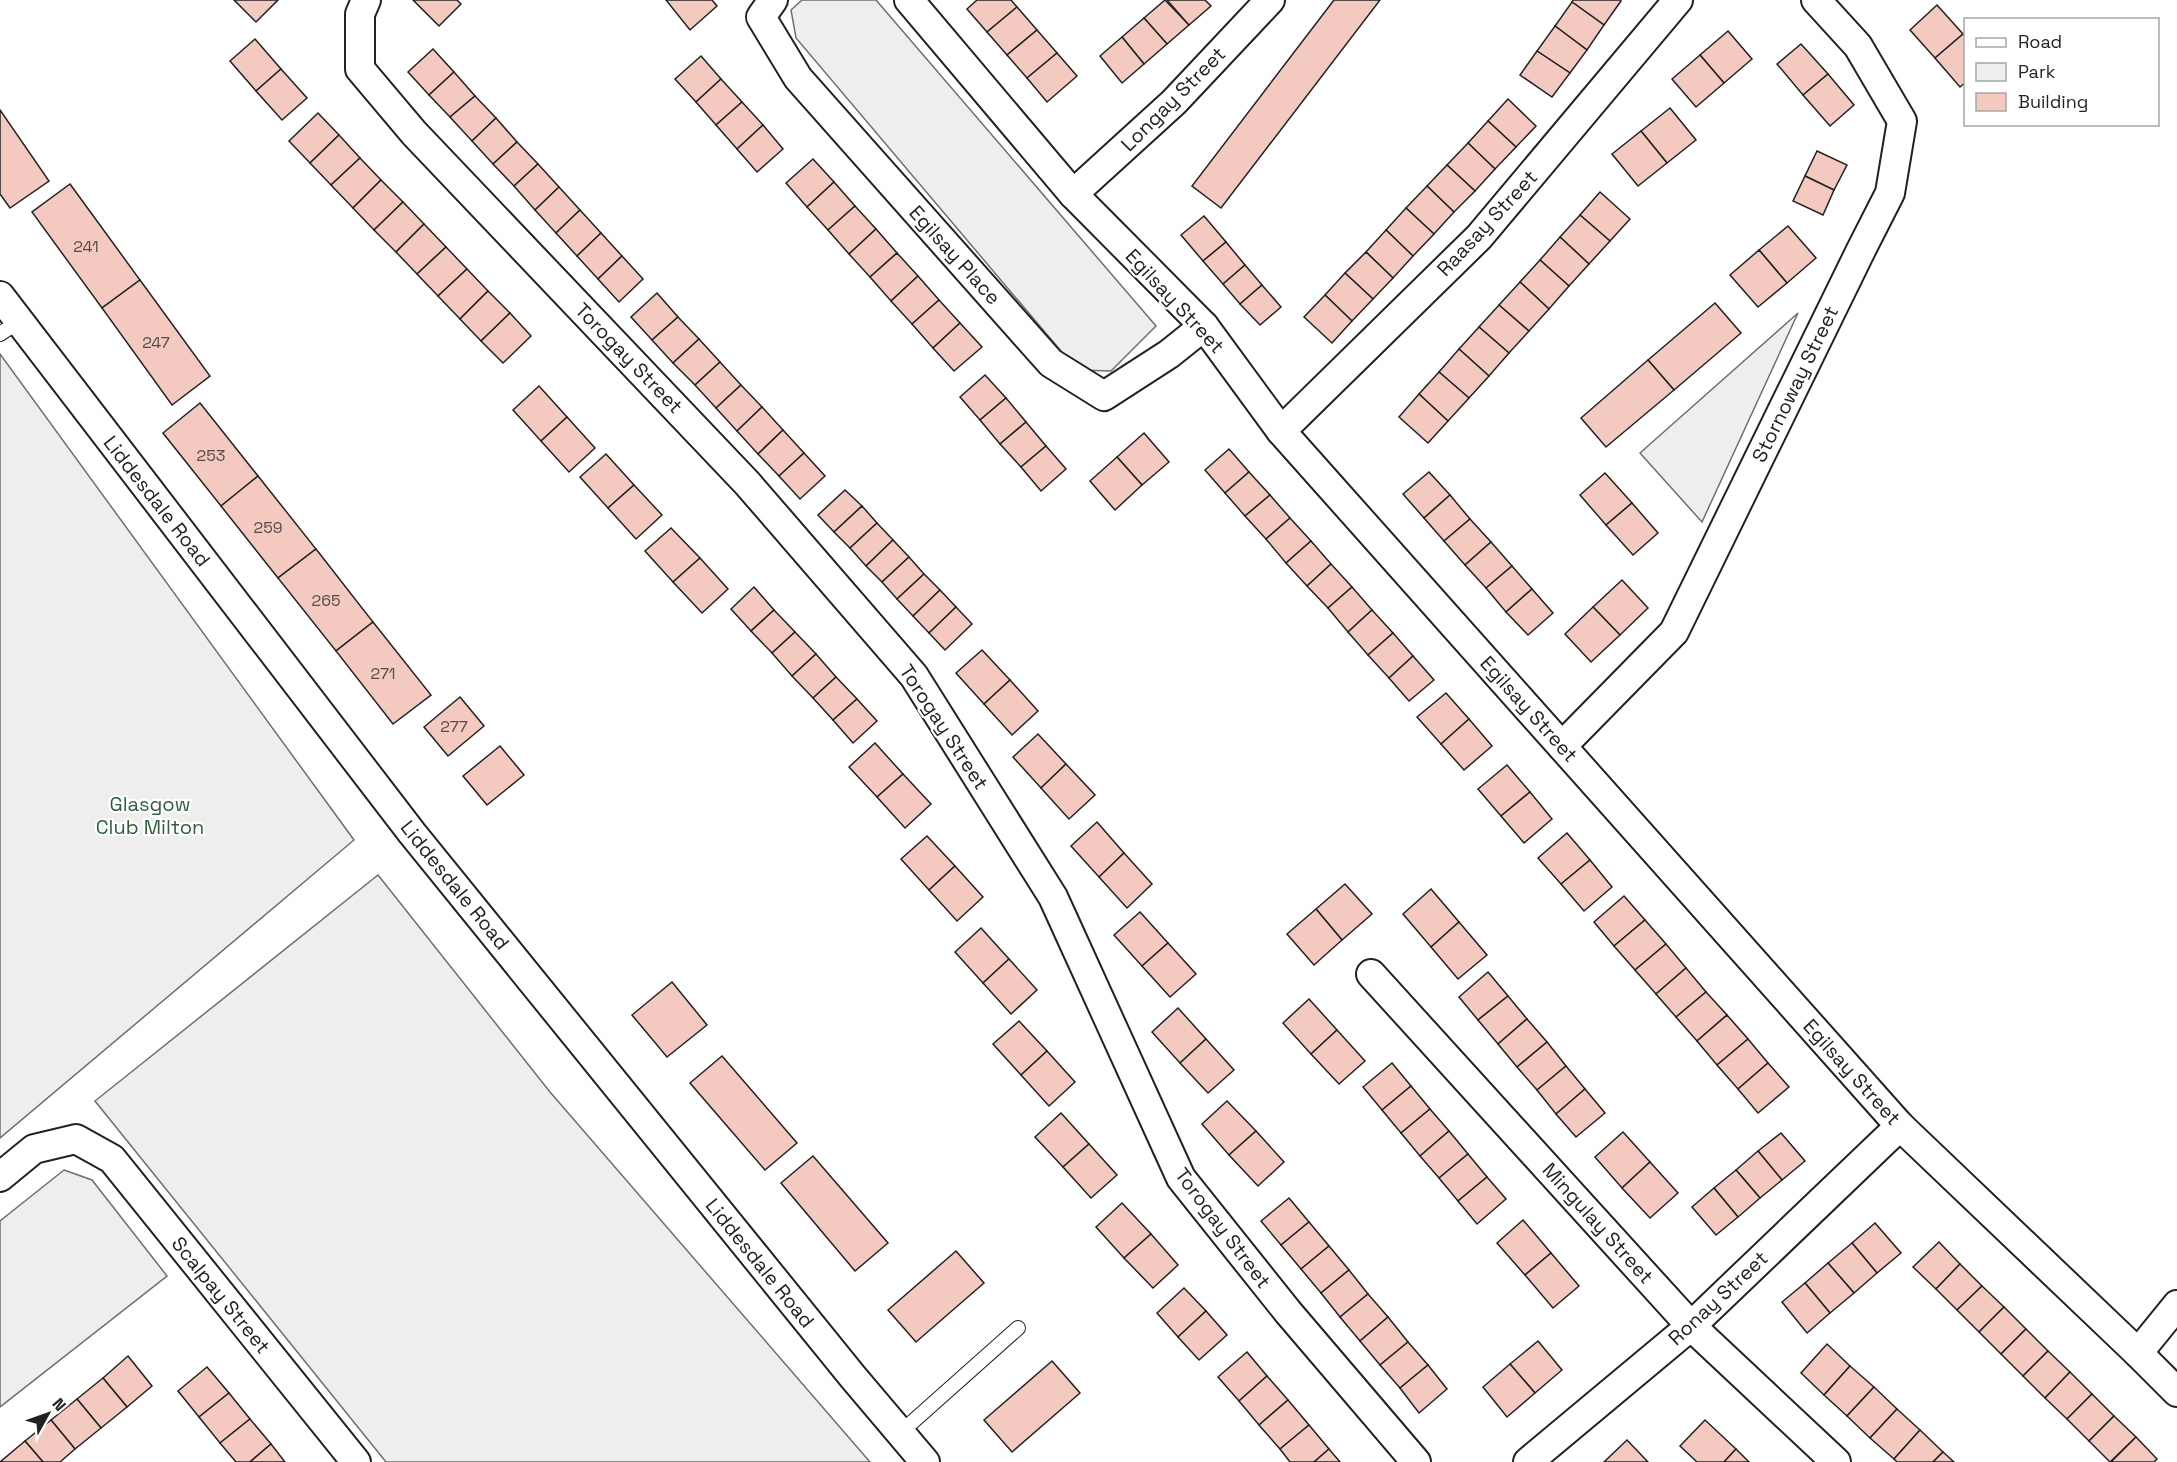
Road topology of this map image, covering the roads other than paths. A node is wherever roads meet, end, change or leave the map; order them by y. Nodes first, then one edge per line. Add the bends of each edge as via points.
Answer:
1 (366, 0) edge
2 (773, 0) edge
3 (909, 0) edge
4 (1270, 0) edge
5 (1677, 0) edge
6 (1816, 0) edge
7 (1073, 194) junction
8 (0, 296) edge
9 (1204, 326) junction
10 (9, 328) edge
11 (1281, 431) junction
12 (1562, 746) junction
13 (1371, 974) dead end
14 (1900, 1126) junction
15 (0, 1177) edge
16 (2177, 1305) edge
17 (1691, 1326) junction
18 (1018, 1328) dead end
19 (2138, 1353) junction
20 (2177, 1392) edge
21 (900, 1433) junction
22 (356, 1462) edge
23 (925, 1462) edge
24 (1416, 1462) edge
25 (1528, 1462) edge
26 (1836, 1462) edge

1 - 24 street, Torogay Street via 360,14 360,69 414,133 747,483 914,676 1053,897 1181,1178
2 - 9 street, Egilsay Place via 761,17 798,78 1051,363 1104,396
3 - 7 street, Egilsay Street
4 - 7 street, Longay Street via 1174,102
5 - 11 street, Raasay Street via 1479,237
6 - 12 street, Stornoway Street via 1858,46 1902,120 1890,193 1674,632
7 - 9 street, Egilsay Street
8 - 10 street, Liddesdale Road
9 - 11 street, Egilsay Street
10 - 21 street, Liddesdale Road via 412,833
11 - 12 street, Egilsay Street
12 - 14 street, Egilsay Street
13 - 17 street, Mingulay Street
14 - 17 street, Ronay Street
14 - 19 street, Egilsay Street
15 - 22 street, Scalpay Street via 34,1149 76,1139 112,1159
16 - 19 street
17 - 25 street, Ronay Street
17 - 26 street, Mingulay Street
18 - 21 lane
19 - 20 street, Egilsay Street
21 - 23 street, Liddesdale Road

